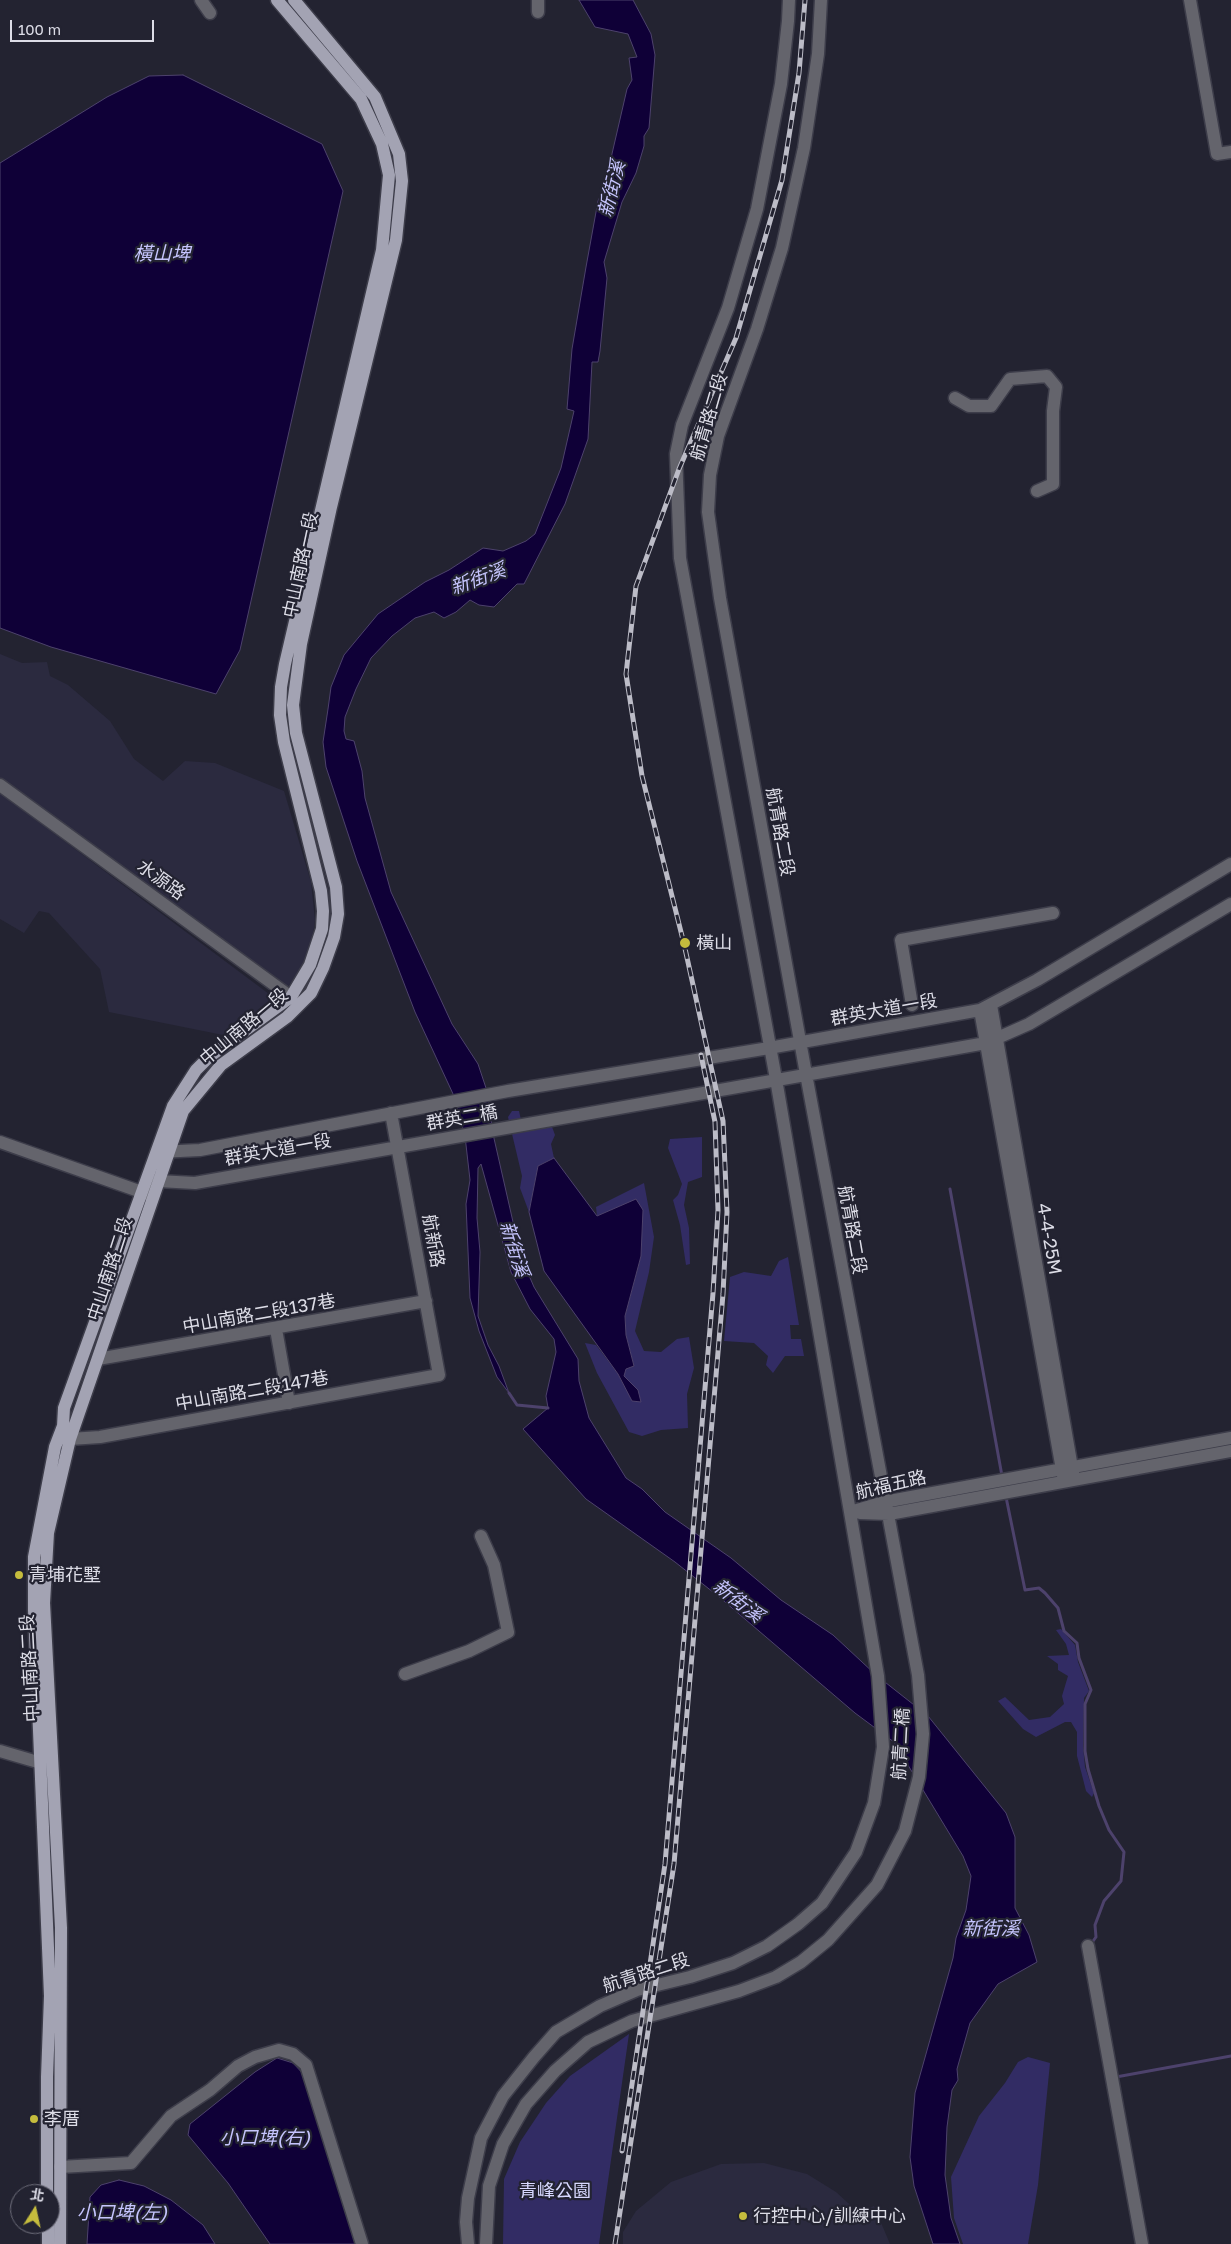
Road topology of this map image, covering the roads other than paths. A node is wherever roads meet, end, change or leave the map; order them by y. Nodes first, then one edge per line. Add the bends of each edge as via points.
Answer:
1 (201, 0) edge
2 (277, 0) edge
3 (294, 0) edge
4 (788, 0) edge
5 (821, 0) edge
6 (1190, 0) edge
7 (210, 13) dead end
8 (1231, 152) edge
9 (955, 398) dead end
10 (1037, 491) dead end
11 (0, 785) edge
12 (1231, 864) edge
13 (1231, 904) edge
14 (1053, 913) dead end
15 (295, 1001) junction
16 (912, 1005) dead end
17 (985, 1008) junction
18 (991, 1041) junction
19 (801, 1043) junction
20 (769, 1048) junction
21 (806, 1074) junction
22 (776, 1079) junction
23 (508, 1091) joint
24 (178, 1109) joint
25 (411, 1109) joint
26 (391, 1113) junction
27 (0, 1142) edge
28 (416, 1144) joint
29 (398, 1147) junction
30 (163, 1151) junction
31 (150, 1188) junction
32 (426, 1301) junction
33 (276, 1329) junction
34 (98, 1360) junction
35 (439, 1375) joint
36 (290, 1403) junction
37 (1231, 1438) edge
38 (70, 1439) junction
39 (1231, 1451) edge
40 (1068, 1474) junction
41 (887, 1508) junction
42 (850, 1512) junction
43 (481, 1536) dead end
44 (870, 1638) joint
45 (406, 1674) dead end
46 (918, 1675) joint
47 (0, 1751) edge
48 (41, 1762) junction
49 (880, 1767) joint
50 (1088, 1946) dead end
51 (60, 2167) junction
52 (47, 2184) edge
53 (60, 2244) edge
54 (362, 2244) edge
55 (468, 2244) edge
56 (486, 2244) edge
57 (1142, 2244) edge

1 - 7 street
2 - 15 main road, 中山南路一段 via 361,99 382,144 389,175 382,250 281,687 280,715 284,742 321,891 323,911 317,949
3 - 15 main road, 中山南路一段 via 375,97 399,154 402,181 396,240 301,644 294,705 296,733 336,887 338,914 334,936 311,993
4 - 20 street, 航青路二段 via 781,84 758,209 728,308 682,424 676,454 680,558
5 - 19 street, 航青路二段 via 818,54 804,148 782,248 718,436 710,475 708,512 720,598
6 - 8 street via 1217,154
9 - 10 street via 969,406 991,406 1010,379 1047,376 1056,387 1052,411 1053,484
11 - 15 street, 水源路
12 - 17 street, 群英大道一段
13 - 18 street via 1029,1024
14 - 16 street via 902,940
15 - 24 main road, 中山南路一段 via 287,1017 221,1065
17 - 18 street, 4-4-25M
17 - 19 street, 群英大道一段
18 - 21 street
18 - 40 street, 4-4-25M
19 - 20 street, 群英大道一段
19 - 21 street, 航青路二段
20 - 22 street, 航青路二段
20 - 23 street, 群英大道一段
21 - 22 street
21 - 41 street, 航青路二段
22 - 28 street, 群英二橋
22 - 42 street, 航青路二段
23 - 25 street, 群英二橋
24 - 30 main road, 中山南路二段
25 - 26 street, 群英大道一段
26 - 29 street, 航新路
26 - 30 street, 群英大道一段 via 200,1150
27 - 31 street, 群英大道一段
28 - 29 street, 群英大道一段
29 - 31 street, 群英大道一段
29 - 32 street, 航新路
30 - 31 main road, 中山南路二段
31 - 34 main road, 中山南路二段
31 - 48 main road, 中山南路二段 via 64,1408 38,1531 34,1557 34,1610
32 - 33 street, 中山南路二段137巷
32 - 35 street, 航新路
33 - 34 street, 中山南路二段137巷
33 - 36 street
34 - 38 main road, 中山南路二段
35 - 36 street, 中山南路二段147巷
36 - 38 street, 中山南路二段147巷 via 100,1437
37 - 40 street, 航福五路
38 - 51 main road, 中山南路二段 via 48,1533 44,1603 61,1928
39 - 40 street, 航福五路
40 - 41 street, 航福五路
40 - 41 street, 航福五路 via 1003,1480
41 - 42 street, 航福五路
41 - 46 street, 航青路二段
42 - 44 street, 航青路二段
43 - 45 street via 494,1565 508,1632 469,1651
44 - 49 street, 航青二橋 via 882,1708
46 - 56 street, 航青二橋 via 923,1734 919,1777 911,1815 877,1885 828,1940 801,1962 739,1991 632,2021 588,2042 555,2071 526,2104 503,2144 489,2186
47 - 48 street
48 - 52 main road, 中山南路二段 via 50,1996
49 - 55 street, 航青路二段 via 874,1803 856,1852 822,1903 798,1924 767,1946 733,1963 637,1990 600,2006 556,2032 534,2057 503,2096 481,2138 468,2198
50 - 57 street
51 - 53 main road, 中山南路二段
51 - 54 street via 131,2163 171,2116 238,2066 279,2050 293,2054 306,2065

